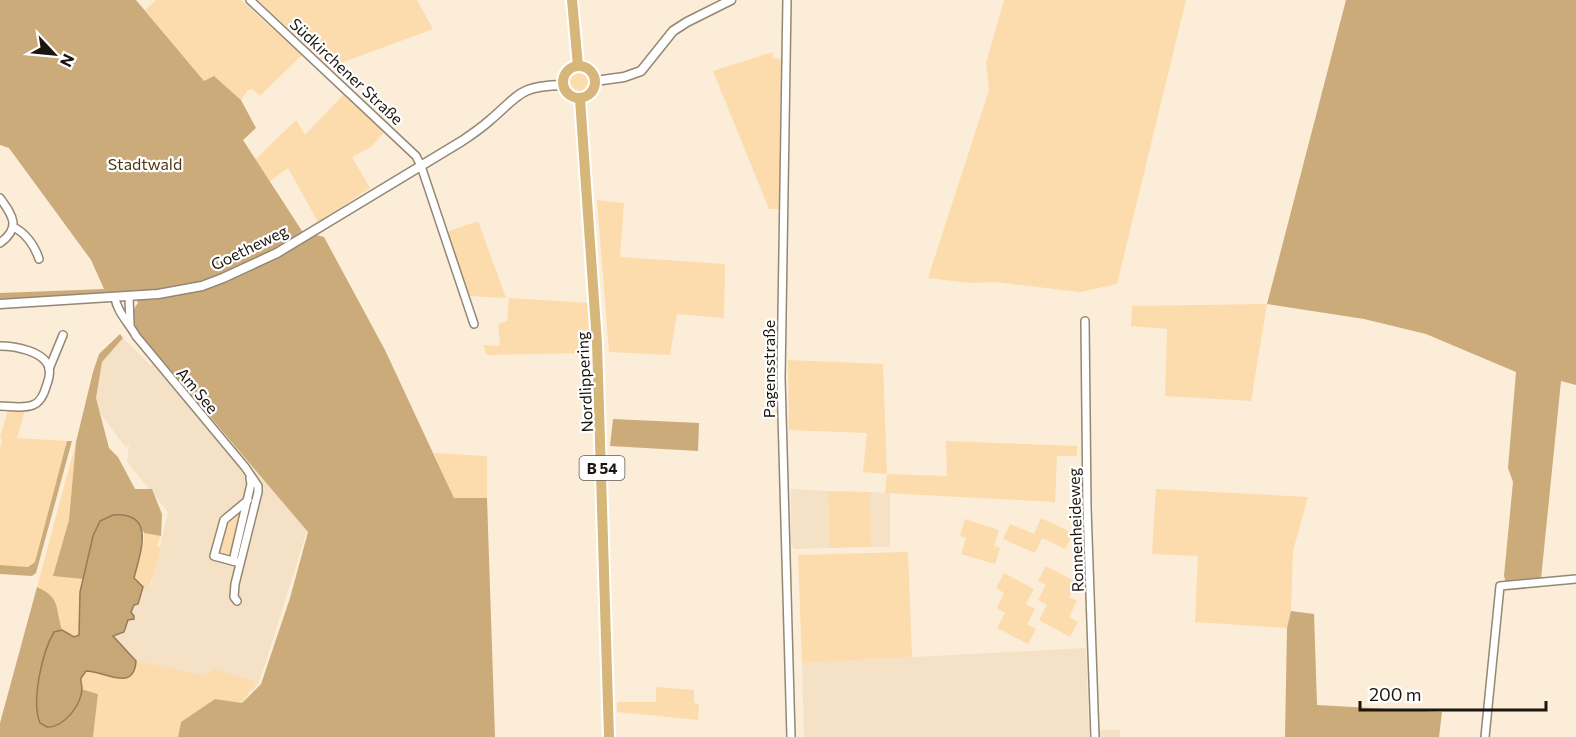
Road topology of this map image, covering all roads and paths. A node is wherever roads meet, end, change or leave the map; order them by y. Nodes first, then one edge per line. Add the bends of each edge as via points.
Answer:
1 (250, 0) edge
2 (572, 0) edge
3 (731, 0) edge
4 (788, 0) edge
5 (578, 66) junction
6 (595, 81) junction
7 (563, 85) junction
8 (580, 99) junction
9 (421, 166) junction
10 (0, 198) edge
11 (13, 227) junction
12 (0, 243) edge
13 (39, 259) dead end
14 (129, 297) junction
15 (115, 298) junction
16 (0, 304) edge
17 (1085, 321) dead end
18 (130, 324) junction
19 (474, 324) dead end
20 (63, 335) dead end
21 (0, 346) edge
22 (49, 369) junction
23 (0, 406) edge
24 (248, 473) junction
25 (248, 500) junction
26 (236, 562) junction
27 (1576, 579) edge
28 (237, 601) dead end
29 (609, 737) edge
30 (791, 737) edge
31 (1095, 737) edge
32 (1485, 737) edge

1 - 9 street, Südkirchener Straße via 406,146
2 - 5 main road
3 - 6 street via 673,32 641,71
4 - 30 street, Pagensstraße via 781,378
5 - 6 main road via 588,69
5 - 7 main road via 568,70
6 - 8 main road via 592,92
7 - 8 main road via 568,95
7 - 9 street via 522,92 471,135
8 - 29 main road, Nordlippering / B 54 via 597,343
9 - 14 street, Goetheweg via 245,270 202,285
9 - 19 street, Südkirchener Straße
10 - 11 street via 12,215
11 - 12 street
11 - 13 street via 22,231
14 - 15 street, Goetheweg
14 - 18 street
15 - 16 street, Goetheweg
15 - 18 street, Am See via 120,313
17 - 31 street, Ronnenheideweg
18 - 24 street, Am See
20 - 22 street
21 - 22 street via 34,354 45,360
22 - 23 street via 44,393 37,404
24 - 25 street, Am See
24 - 26 street, Am See via 258,492
25 - 26 street, Am See
25 - 26 street via 224,520 214,556
26 - 28 street, Am See via 233,591
27 - 32 street via 1500,586

